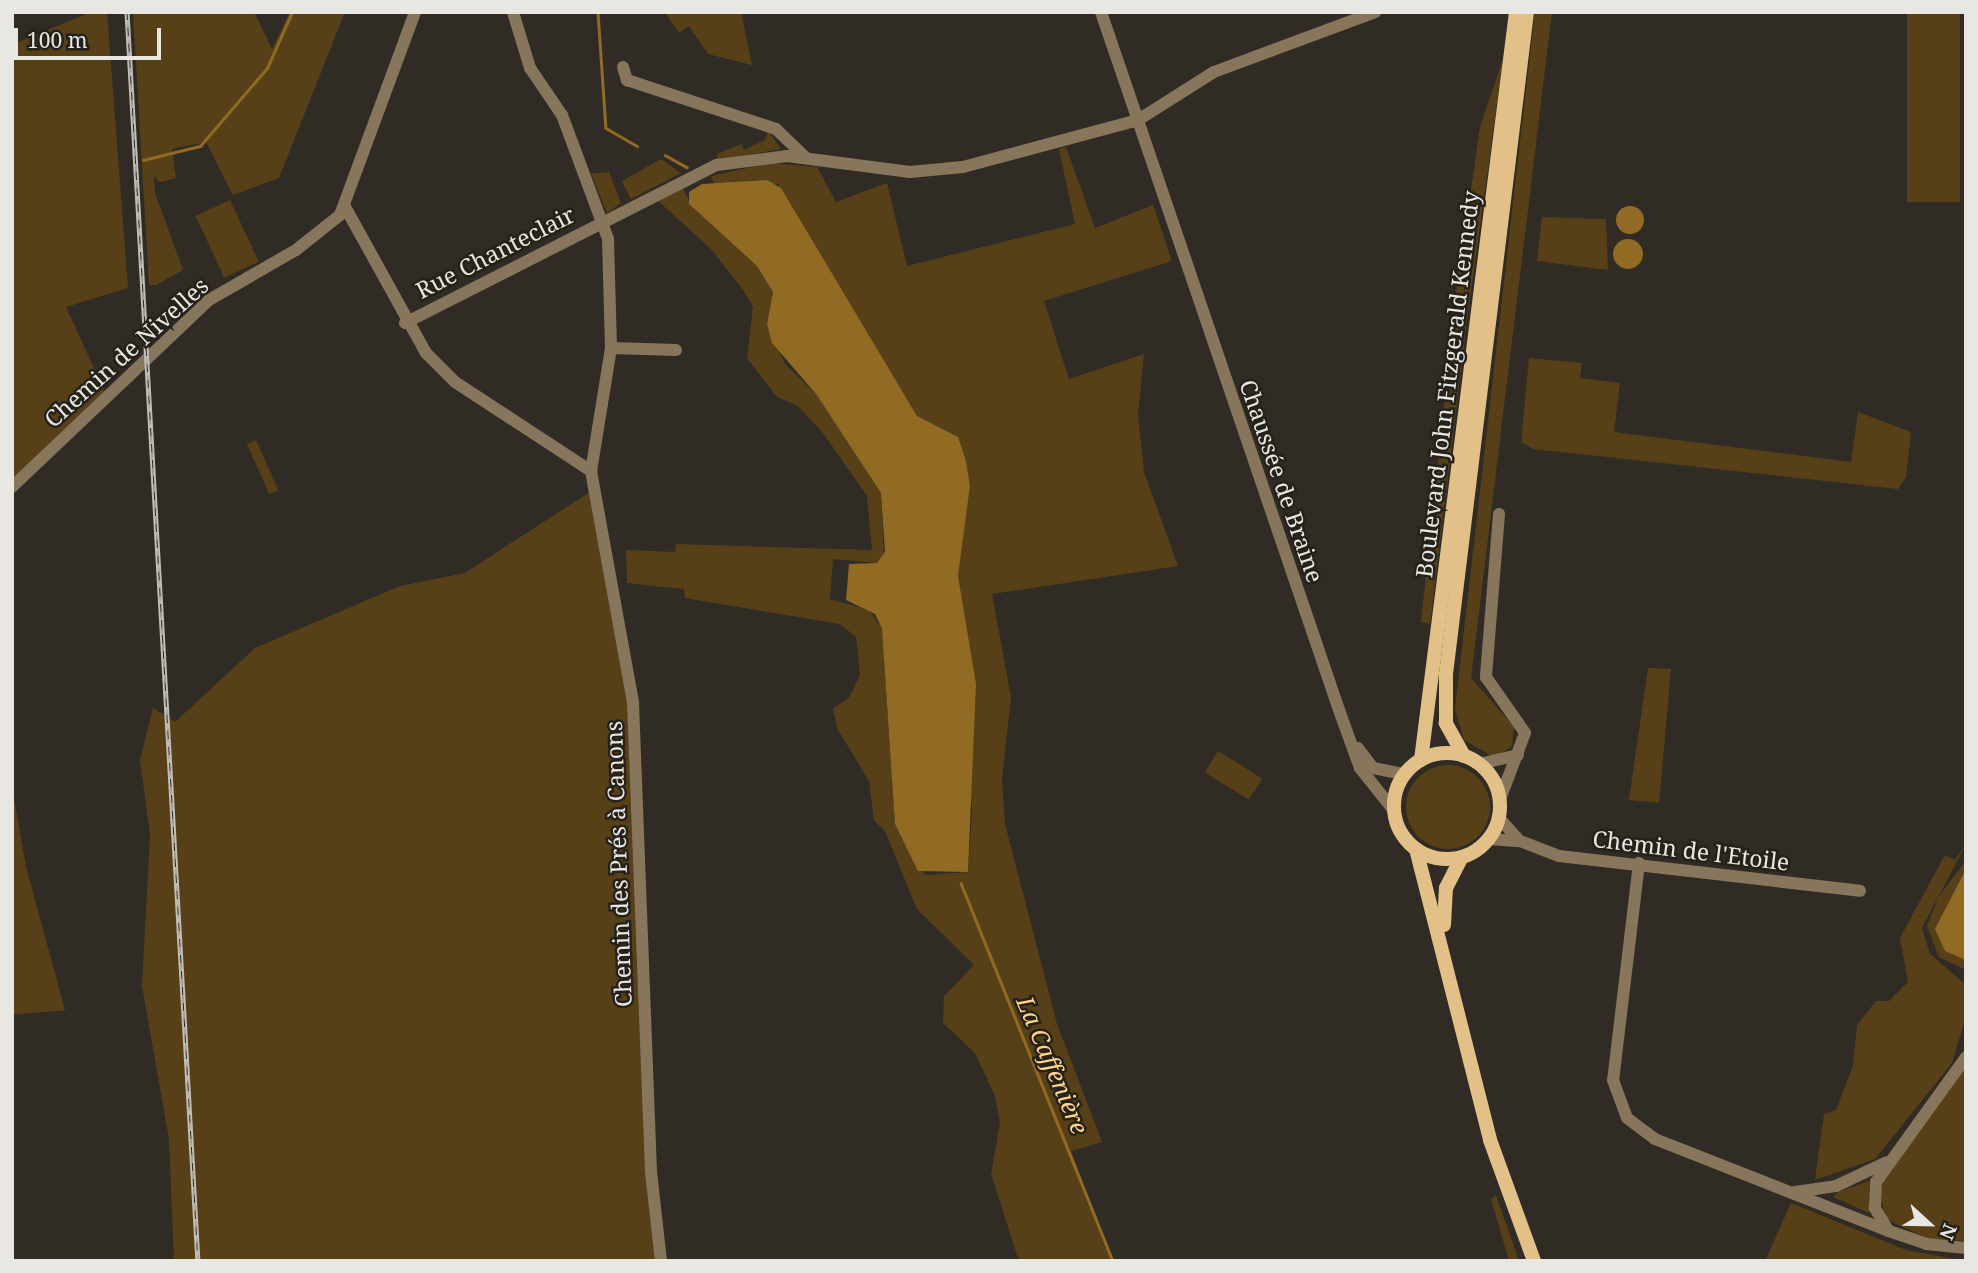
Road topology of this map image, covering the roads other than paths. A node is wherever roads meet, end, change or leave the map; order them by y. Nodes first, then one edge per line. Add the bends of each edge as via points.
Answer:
1 (415, 12) edge
2 (513, 12) edge
3 (1101, 12) edge
4 (1375, 12) edge
5 (1516, 12) edge
6 (1527, 12) edge
7 (623, 67) dead end
8 (1138, 120) junction
9 (1149, 154) junction
10 (805, 157) junction
11 (344, 205) junction
12 (605, 219) junction
13 (405, 323) junction
14 (611, 348) junction
15 (676, 350) dead end
16 (591, 471) junction
17 (12, 487) edge
18 (1499, 514) dead end
19 (1518, 755) junction
20 (1464, 756) junction
21 (1421, 760) junction
22 (1479, 764) junction
23 (1405, 774) junction
24 (1500, 799) junction
25 (1395, 812) junction
26 (1499, 818) junction
27 (1489, 839) junction
28 (1520, 841) junction
29 (1416, 849) junction
30 (1461, 858) junction
31 (1639, 863) junction
32 (1860, 891) dead end
33 (1443, 937) junction
34 (1966, 1057) edge
35 (1888, 1161) junction
36 (1791, 1192) junction
37 (1889, 1231) junction
38 (1966, 1248) edge
39 (661, 1261) edge
40 (1534, 1261) edge

1 - 11 street, Chemin de Nivelles
2 - 12 street, Chemin des Prés à Canons via 530,68 562,115
3 - 8 street, Chaussée de Braine
4 - 8 street, Rue Chanteclair via 1214,72
5 - 21 main road, Boulevard John Fitzgerald Kennedy
6 - 20 main road, Boulevard John Fitzgerald Kennedy via 1446,684 1446,723
7 - 10 street via 627,80 776,129
8 - 9 street, Chaussée de Braine
8 - 10 street, Rue Chanteclair via 943,170 892,171
9 - 23 street, Chaussée de Braine via 1358,747 1373,768
9 - 25 street, Chaussée de Braine via 1360,768
10 - 12 street, Rue Chanteclair via 717,165
11 - 13 street via 361,226
11 - 17 street, Chemin de Nivelles via 332,223 296,250 224,290 177,328
12 - 13 street, Rue Chanteclair
12 - 14 street, Chemin des Prés à Canons
13 - 16 street via 455,382
14 - 15 street
14 - 16 street, Chemin des Prés à Canons
16 - 39 street, Chemin des Prés à Canons via 633,703 651,1171
18 - 19 street via 1484,663 1489,686 1524,726
19 - 22 street
19 - 24 street
20 - 21 main road
20 - 22 main road
21 - 23 main road
22 - 24 main road
23 - 25 main road
24 - 26 main road
25 - 29 main road
26 - 27 main road
26 - 28 street, Chemin de l'Etoile
27 - 28 street, Chemin de l'Etoile
27 - 30 main road
28 - 31 street, Chemin de l'Etoile via 1559,856
29 - 30 main road via 1442,859
29 - 33 main road
30 - 33 main road via 1446,888
31 - 32 street, Chemin de l'Etoile
31 - 36 street via 1613,1080 1620,1107 1647,1135
33 - 40 main road via 1477,1092
34 - 35 street
35 - 36 street via 1836,1186
35 - 37 street via 1873,1195
36 - 37 street
37 - 38 street via 1926,1244

